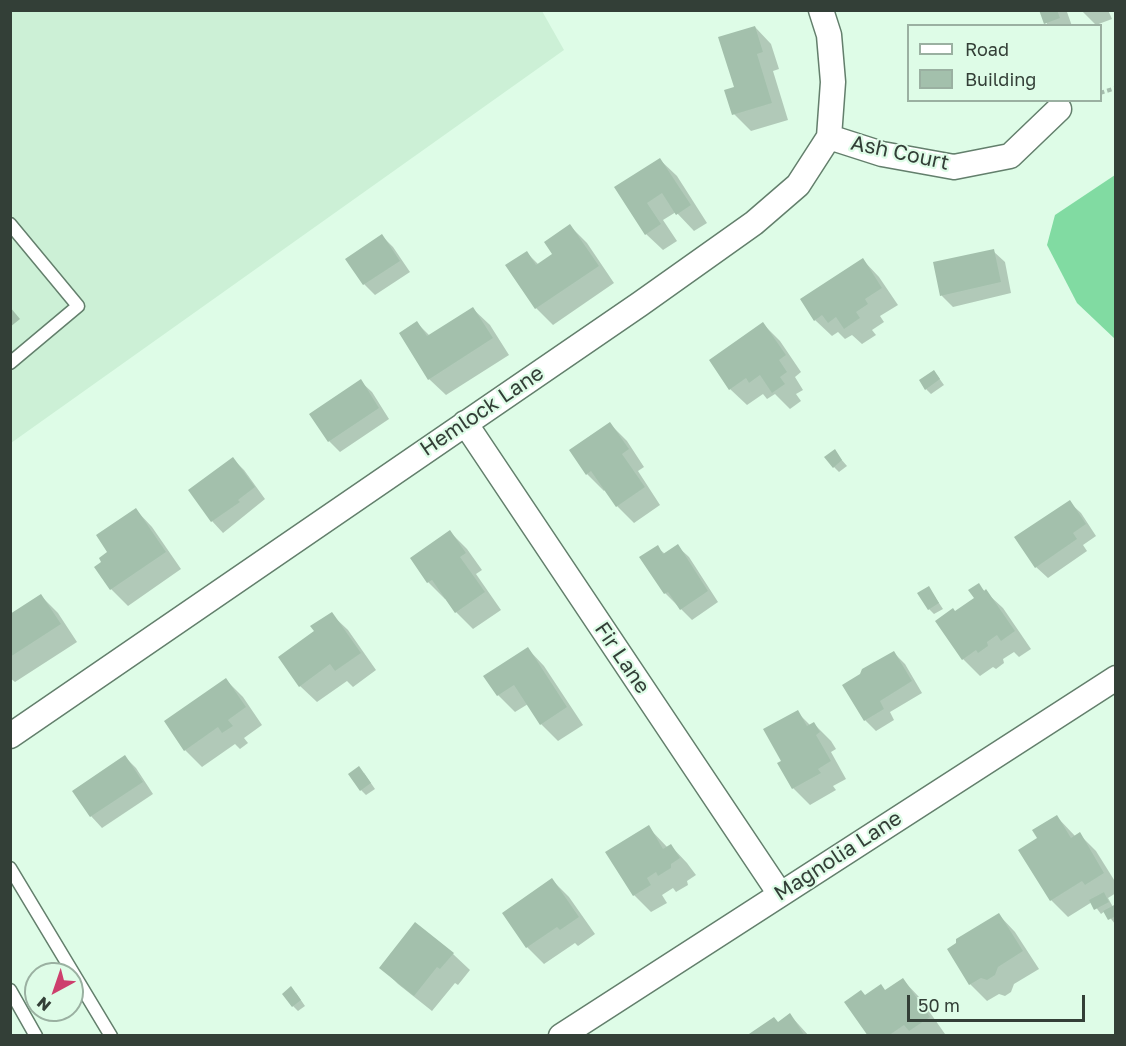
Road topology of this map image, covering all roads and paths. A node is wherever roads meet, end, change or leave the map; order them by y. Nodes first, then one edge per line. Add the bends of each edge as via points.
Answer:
1 (821, 10) edge
2 (1059, 109) dead end
3 (829, 136) junction
4 (10, 224) edge
5 (10, 363) edge
6 (465, 423) junction
7 (1116, 678) edge
8 (10, 736) edge
9 (10, 868) edge
10 (780, 894) junction
11 (10, 990) edge
12 (36, 1035) edge
13 (111, 1035) edge
14 (561, 1035) edge

1 - 3 street, Hemlock Lane via 829,35 833,82
2 - 3 street, Ash Court via 1010,156 954,167 882,154
3 - 6 street, Hemlock Lane via 798,185 754,223
4 - 5 lane via 78,306
6 - 8 street, Hemlock Lane
6 - 10 street, Fir Lane
7 - 10 street, Magnolia Lane
9 - 13 lane
10 - 14 street, Magnolia Lane
11 - 12 lane

